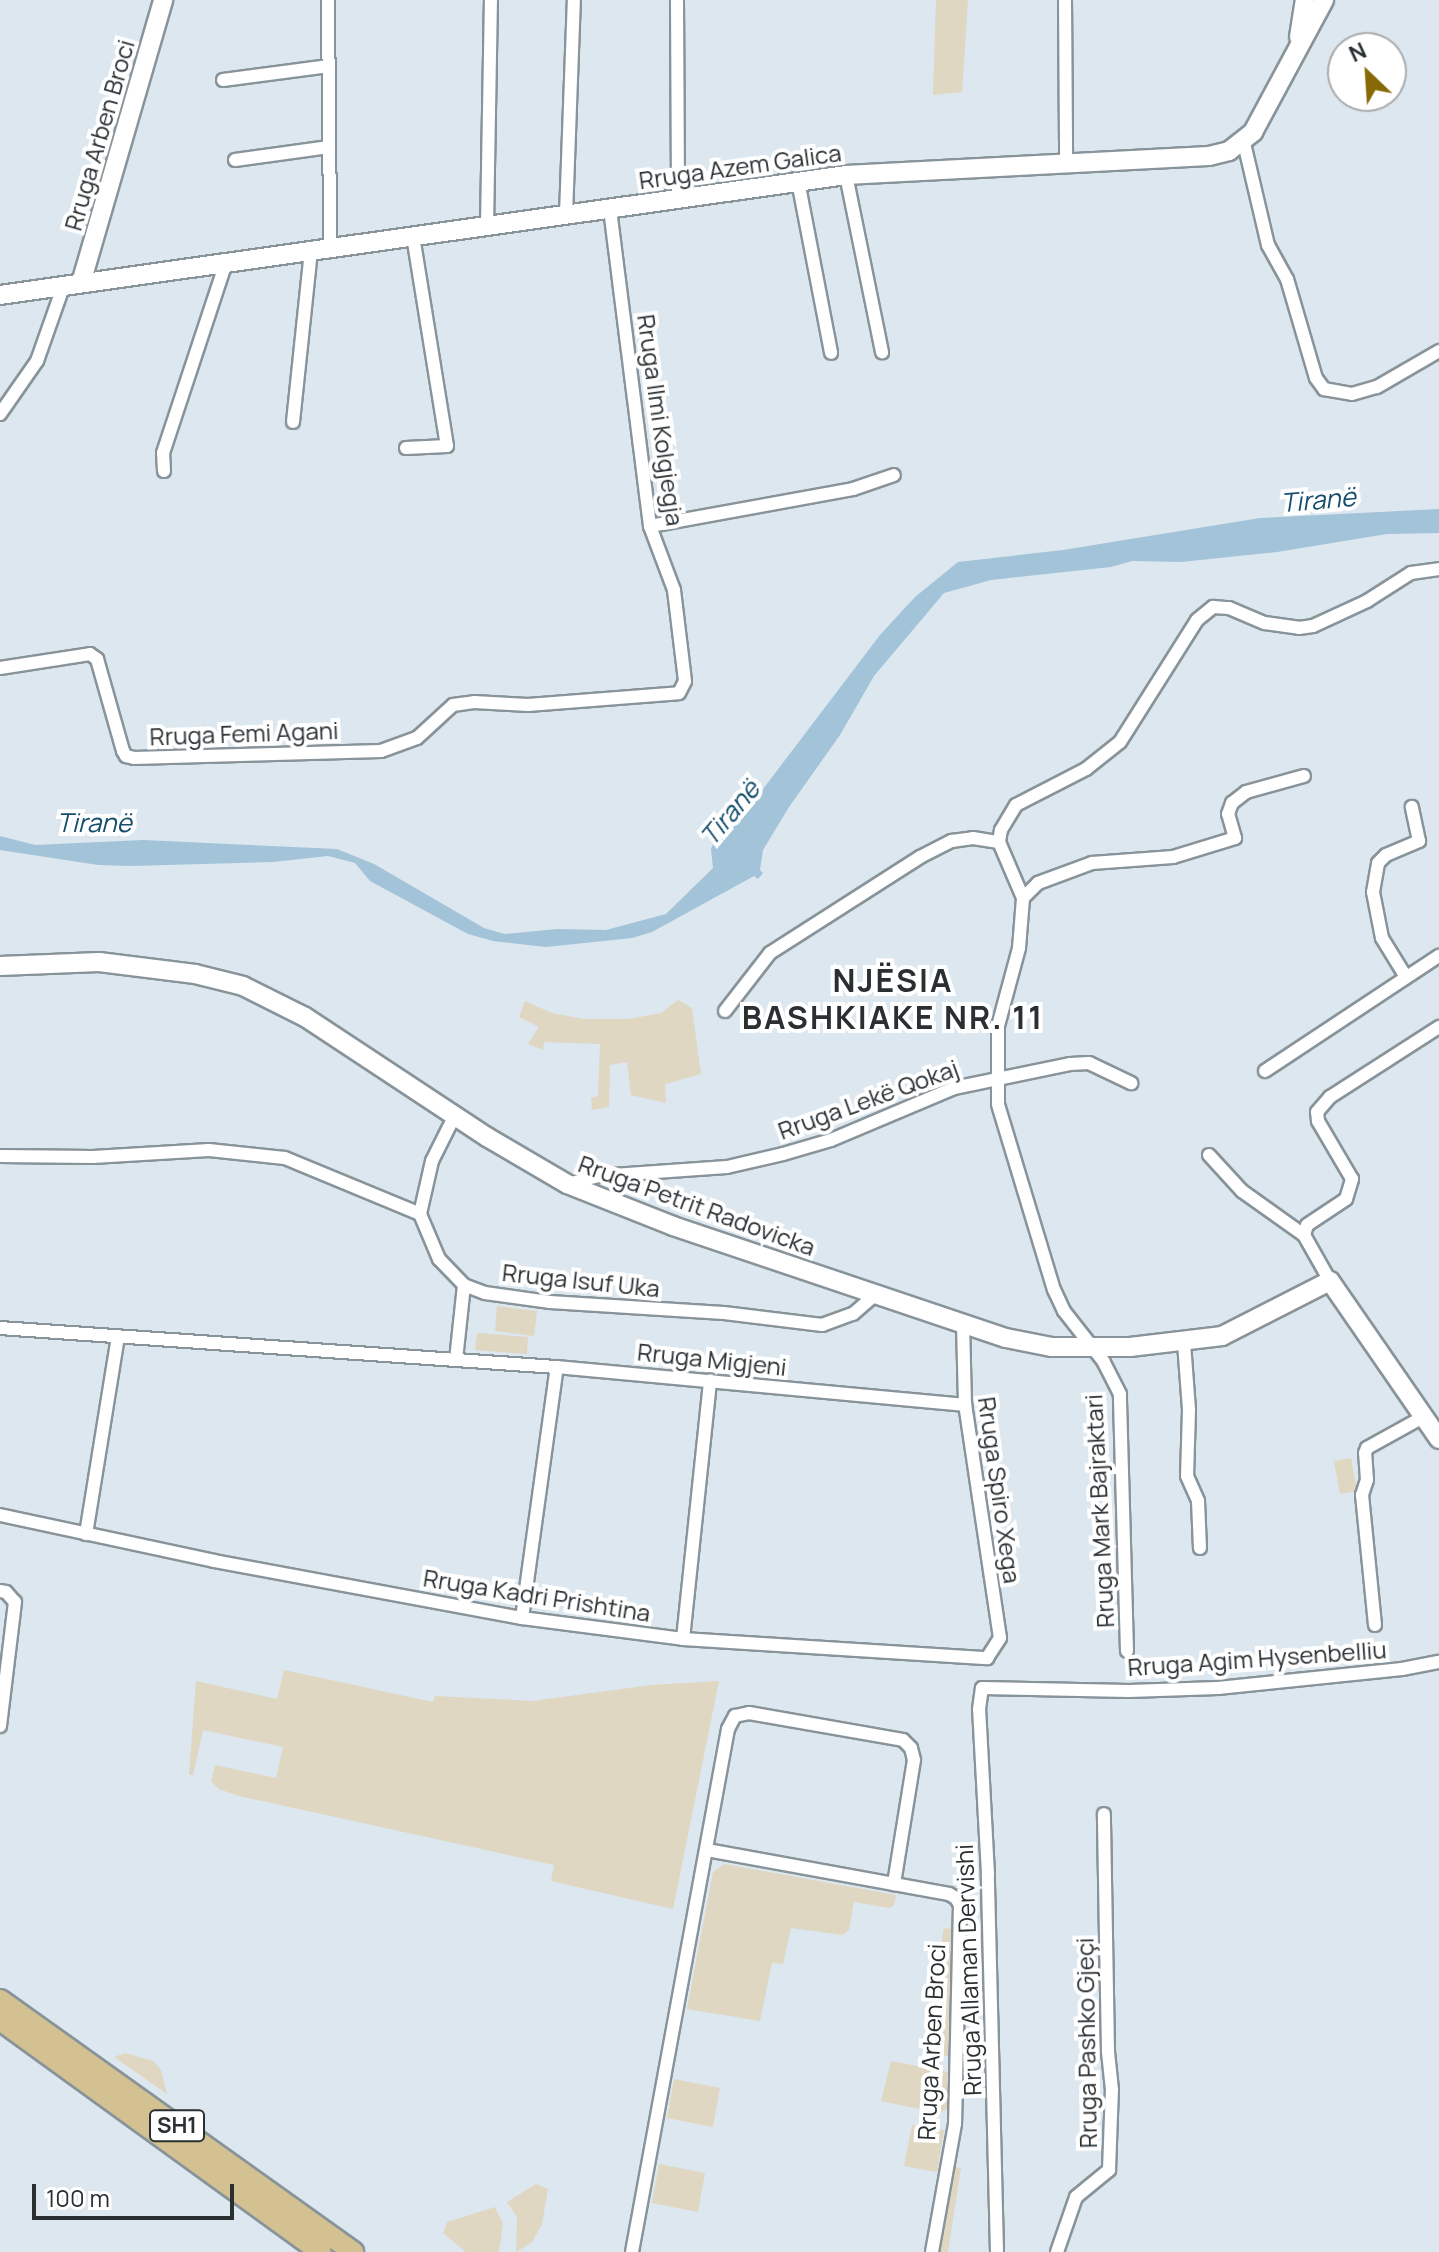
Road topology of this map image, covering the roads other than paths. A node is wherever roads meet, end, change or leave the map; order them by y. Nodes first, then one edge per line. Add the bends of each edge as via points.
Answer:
1 (163, 0) edge
2 (328, 0) edge
3 (491, 0) edge
4 (574, 0) edge
5 (677, 0) edge
6 (1065, 0) edge
7 (1305, 0) edge
8 (1324, 0) edge
9 (1299, 43) junction
10 (329, 66) junction
11 (223, 80) dead end
12 (1244, 143) junction
13 (329, 147) junction
14 (235, 160) dead end
15 (1066, 163) junction
16 (846, 175) junction
17 (798, 181) junction
18 (678, 199) junction
19 (610, 209) junction
20 (566, 215) junction
21 (487, 226) junction
22 (413, 236) junction
23 (330, 248) junction
24 (311, 251) junction
25 (226, 262) junction
26 (72, 285) junction
27 (0, 295) edge
28 (1439, 351) edge
29 (882, 352) dead end
30 (831, 353) dead end
31 (0, 414) edge
32 (293, 422) dead end
33 (406, 448) dead end
34 (164, 471) dead end
35 (894, 475) dead end
36 (650, 526) junction
37 (1439, 569) edge
38 (0, 668) edge
39 (453, 705) joint
40 (1304, 776) dead end
41 (1412, 807) dead end
42 (999, 842) junction
43 (1023, 898) junction
44 (1439, 956) edge
45 (0, 966) edge
46 (1406, 977) junction
47 (725, 1011) dead end
48 (1439, 1027) edge
49 (1265, 1071) dead end
50 (998, 1082) junction
51 (1131, 1083) dead end
52 (455, 1115) junction
53 (1209, 1155) dead end
54 (0, 1156) edge
55 (567, 1184) junction
56 (420, 1214) junction
57 (1304, 1235) junction
58 (1330, 1281) junction
59 (464, 1285) junction
60 (876, 1294) junction
61 (963, 1325) junction
62 (0, 1328) edge
63 (118, 1337) junction
64 (1184, 1343) junction
65 (1094, 1347) junction
66 (456, 1360) junction
67 (557, 1367) junction
68 (710, 1380) junction
69 (965, 1405) junction
70 (1423, 1417) junction
71 (1439, 1439) edge
72 (0, 1515) edge
73 (86, 1534) junction
74 (1200, 1548) dead end
75 (0, 1591) edge
76 (522, 1618) junction
77 (1375, 1625) dead end
78 (683, 1639) junction
79 (1127, 1651) dead end
80 (987, 1658) joint
81 (1439, 1662) edge
82 (982, 1688) joint
83 (0, 1726) edge
84 (1104, 1814) dead end
85 (707, 1850) junction
86 (894, 1884) junction
87 (0, 2000) edge
88 (0, 2020) edge
89 (321, 2252) edge
90 (353, 2252) edge
91 (632, 2252) edge
92 (932, 2252) edge
93 (997, 2252) edge
94 (1057, 2252) edge

1 - 26 main road, Rruga Arben Broci
2 - 10 street
3 - 21 street
4 - 20 street
5 - 18 street
6 - 15 street
7 - 9 main road
8 - 9 main road
9 - 12 main road
10 - 11 street
10 - 13 street
12 - 15 main road, Rruga Azem Galica via 1209,156
12 - 28 street via 1268,245 1287,279 1316,378 1324,389 1352,394 1377,387
13 - 14 street
13 - 23 street
15 - 16 main road, Rruga Azem Galica
16 - 17 main road, Rruga Azem Galica
16 - 29 street
17 - 18 main road, Rruga Azem Galica
17 - 30 street
18 - 19 main road, Rruga Azem Galica
19 - 20 main road, Rruga Azem Galica
19 - 36 street, Rruga Ilmi Kolgjegja
20 - 21 main road, Rruga Azem Galica
21 - 22 main road, Rruga Azem Galica
22 - 23 main road, Rruga Azem Galica
22 - 33 street via 447,446
23 - 24 main road, Rruga Azem Galica
24 - 25 main road, Rruga Azem Galica
24 - 32 street
25 - 26 main road, Rruga Azem Galica
25 - 34 street via 163,453
26 - 27 main road, Rruga Azem Galica
26 - 31 street via 37,361
35 - 36 street via 853,489
36 - 39 street, Rruga Ilmi Kolgjegja via 674,590 685,681 679,693
37 - 42 street via 1411,573 1327,621 1299,628 1213,607 1197,620 1120,742 1086,769 1016,805
38 - 39 street, Rruga Femi Agani via 90,654 97,659 123,751 134,758 381,751 417,738
40 - 43 street via 1246,792 1232,803 1228,814 1235,838 1173,857 1092,863 1038,883
41 - 46 street via 1419,841 1378,863 1373,892 1382,938
42 - 43 street, Rruga Mark Bajraktari
42 - 47 street via 952,841 920,857 770,953
43 - 50 street, Rruga Mark Bajraktari via 1019,948 998,1026
44 - 46 street
45 - 52 main road, Rruga Petrit Radovicka via 99,962 243,986 305,1017
46 - 49 street
48 - 57 street via 1330,1097 1317,1112 1352,1179 1346,1199 1307,1225
50 - 51 street, Rruga Lekë Qokaj via 1089,1063
50 - 55 street, Rruga Lekë Qokaj via 954,1088 831,1140 783,1154 727,1167 599,1176
50 - 65 street, Rruga Mark Bajraktari via 998,1104 1038,1246 1064,1311
52 - 55 main road, Rruga Petrit Radovicka
52 - 56 street via 432,1161
53 - 57 street via 1242,1191
54 - 56 street via 209,1150 285,1158
55 - 60 main road, Rruga Petrit Radovicka via 686,1231
56 - 59 street via 439,1259
57 - 58 street
58 - 64 main road, Rruga Petrit Radovicka via 1249,1325
58 - 70 main road
59 - 60 street, Rruga Isuf Uka via 550,1302 822,1325 853,1314
59 - 66 street
60 - 61 main road, Rruga Petrit Radovicka
61 - 65 main road, Rruga Petrit Radovicka via 1052,1347
61 - 69 street, Rruga Spiro Xega
62 - 63 street, Rruga Migjeni
63 - 66 street, Rruga Migjeni
63 - 73 street
64 - 65 main road, Rruga Petrit Radovicka
64 - 74 street via 1187,1476 1198,1501
65 - 79 street, Rruga Mark Bajraktari via 1120,1394
66 - 67 street, Rruga Migjeni
67 - 68 street, Rruga Migjeni
67 - 76 street
68 - 69 street, Rruga Migjeni
68 - 78 street
69 - 80 street, Rruga Spiro Xega via 1000,1638
70 - 71 main road
70 - 77 street via 1365,1453 1362,1495
72 - 73 street, Rruga Kadri Prishtina
73 - 76 street, Rruga Kadri Prishtina
75 - 83 street via 15,1602
76 - 78 street, Rruga Kadri Prishtina
78 - 80 street, Rruga Kadri Prishtina
81 - 82 street, Rruga Agim Hysenbelliu via 1218,1688
82 - 93 street, Rruga Allaman Dervishi
84 - 94 street, Rruga Pashko Gjeçi via 1112,2090 1109,2170 1076,2197
85 - 86 street, Rruga Arben Broci
85 - 86 street via 728,1729 735,1716 749,1713 903,1740 914,1760
85 - 91 street
86 - 92 street, Rruga Arben Broci via 949,1894 960,1905 955,2124
87 - 90 main road, SH1
88 - 89 main road, SH1

